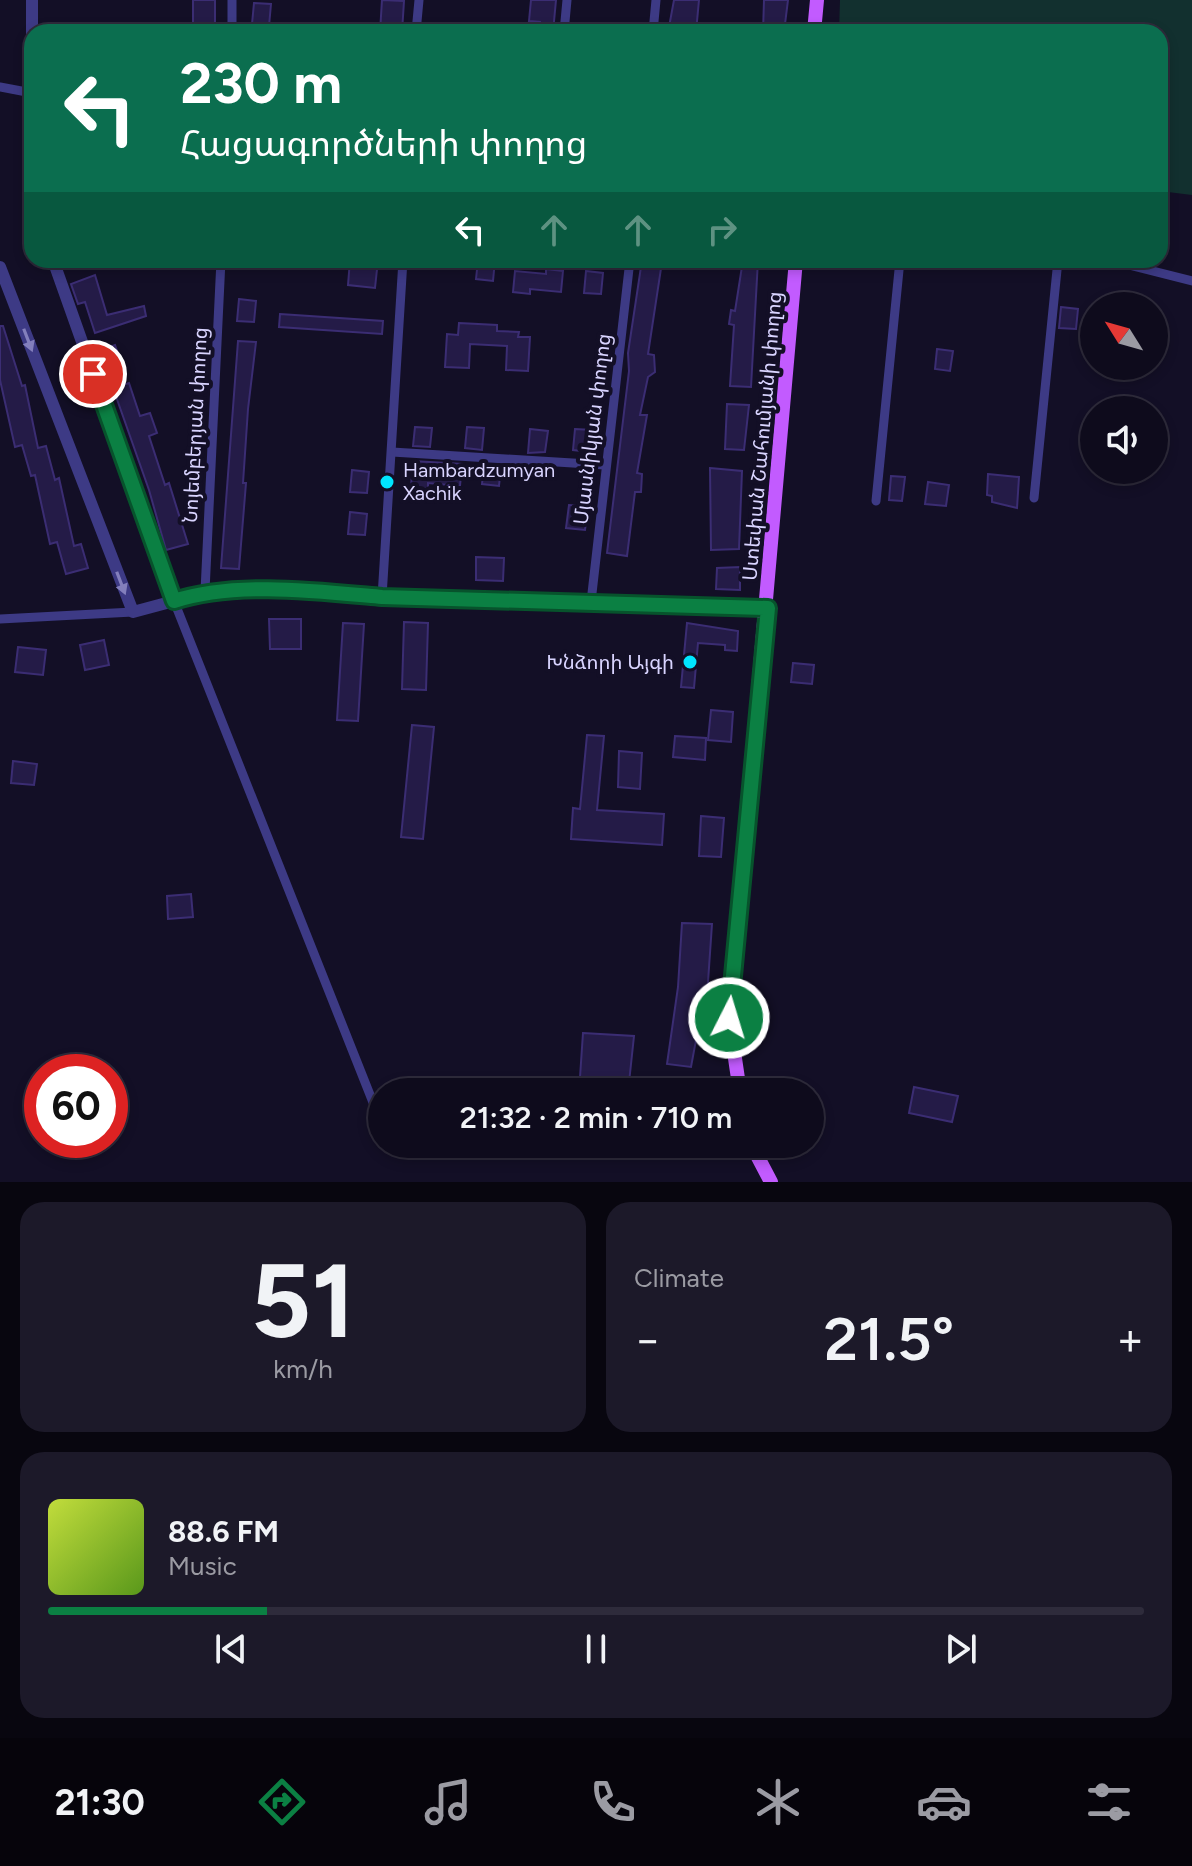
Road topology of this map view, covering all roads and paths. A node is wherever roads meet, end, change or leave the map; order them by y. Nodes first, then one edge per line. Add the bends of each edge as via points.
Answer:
1 (32, 0) edge
2 (232, 0) edge
3 (419, 0) edge
4 (567, 0) edge
5 (656, 0) edge
6 (817, 0) edge
7 (32, 24) edge
8 (232, 24) edge
9 (417, 24) edge
10 (565, 24) edge
11 (654, 24) edge
12 (815, 24) edge
13 (0, 87) edge
14 (24, 92) edge
15 (0, 267) edge
16 (56, 268) edge
17 (221, 268) edge
18 (403, 268) edge
19 (629, 268) edge
20 (795, 268) edge
21 (899, 268) edge
22 (1057, 268) edge
23 (1141, 268) edge
24 (1192, 281) edge
25 (392, 452) junction
26 (605, 465) junction
27 (1034, 498) dead end
28 (876, 501) dead end
29 (205, 591) junction
30 (382, 597) junction
31 (174, 601) junction
32 (591, 602) junction
33 (768, 608) junction
34 (133, 612) junction
35 (0, 619) edge
36 (738, 1078) edge
37 (368, 1090) edge
38 (758, 1158) edge
39 (771, 1182) edge

1 - 7 street
2 - 8 street
3 - 9 street
4 - 10 street
5 - 11 street
6 - 12 main road
13 - 14 street
15 -> 34 street
16 - 31 street
17 - 29 street, Նոյեմբերյան փողոց
18 - 25 street
19 - 26 street, Մյասնիկյան փողոց
20 - 33 main road, Ստեփան Շահումյանի փողոց
21 - 28 street
22 - 27 street
23 - 24 street
25 - 26 street
25 - 30 street
26 - 32 street, Մյասնիկյան փողոց
29 - 30 street
29 - 31 street
30 - 32 street
31 - 34 street
31 - 37 street
32 - 33 street
33 - 36 main road, Ստեփան Շահումյանի փողոց via 729,1018
34 - 35 street
38 - 39 main road

